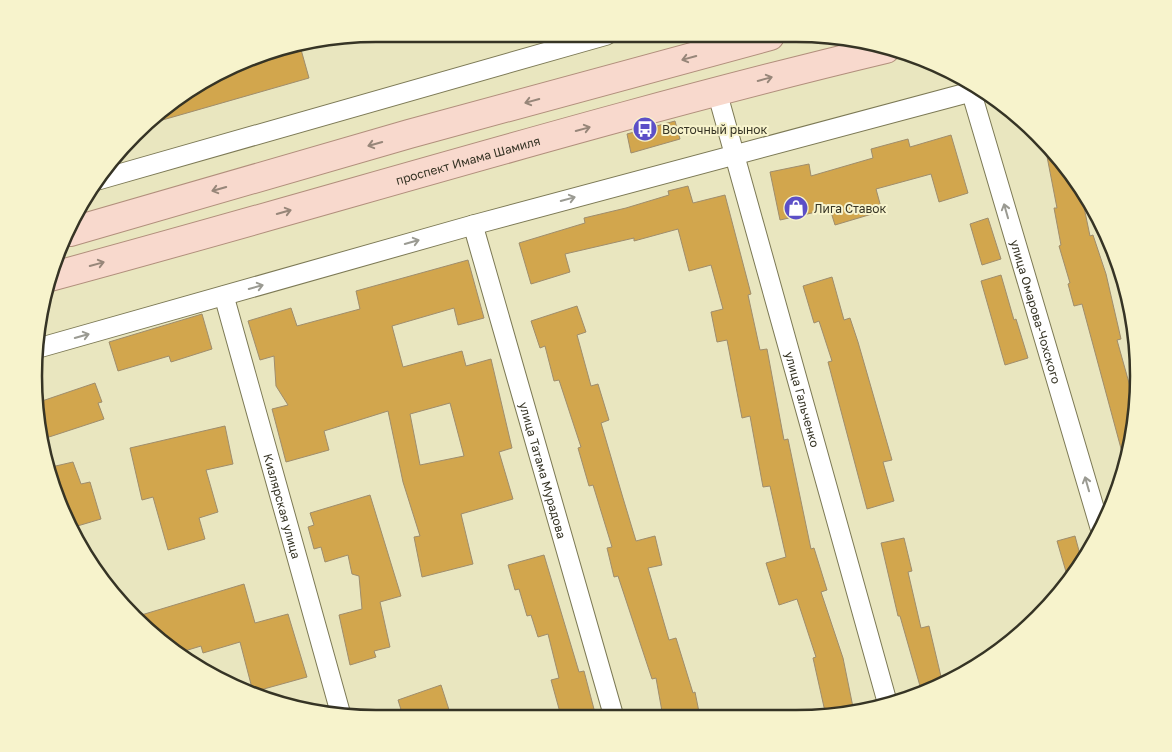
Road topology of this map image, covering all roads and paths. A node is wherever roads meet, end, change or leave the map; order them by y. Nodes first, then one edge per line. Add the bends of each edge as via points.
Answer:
1 (581, 42) edge
2 (748, 42) edge
3 (874, 52) edge
4 (970, 91) edge
5 (718, 92) junction
6 (977, 96) edge
7 (736, 155) junction
8 (108, 177) edge
9 (473, 225) junction
10 (76, 230) edge
11 (59, 274) edge
12 (224, 296) junction
13 (44, 347) edge
14 (1097, 519) edge
15 (886, 697) edge
16 (339, 708) edge
17 (612, 710) edge

1 - 8 street
2 -> 10 main road via 409,134
5 -> 3 main road, проспект Имама Шамиля
4 - 7 street
5 - 7 street, улица Гальченко
11 -> 5 main road, проспект Имама Шамиля
14 -> 6 street, улица Омарова-Чохского
9 -> 7 street
7 - 15 street, улица Гальченко
12 -> 9 street
9 - 17 street, улица Татама Мурадова
13 -> 12 street
12 - 16 street, Кизлярская улица

